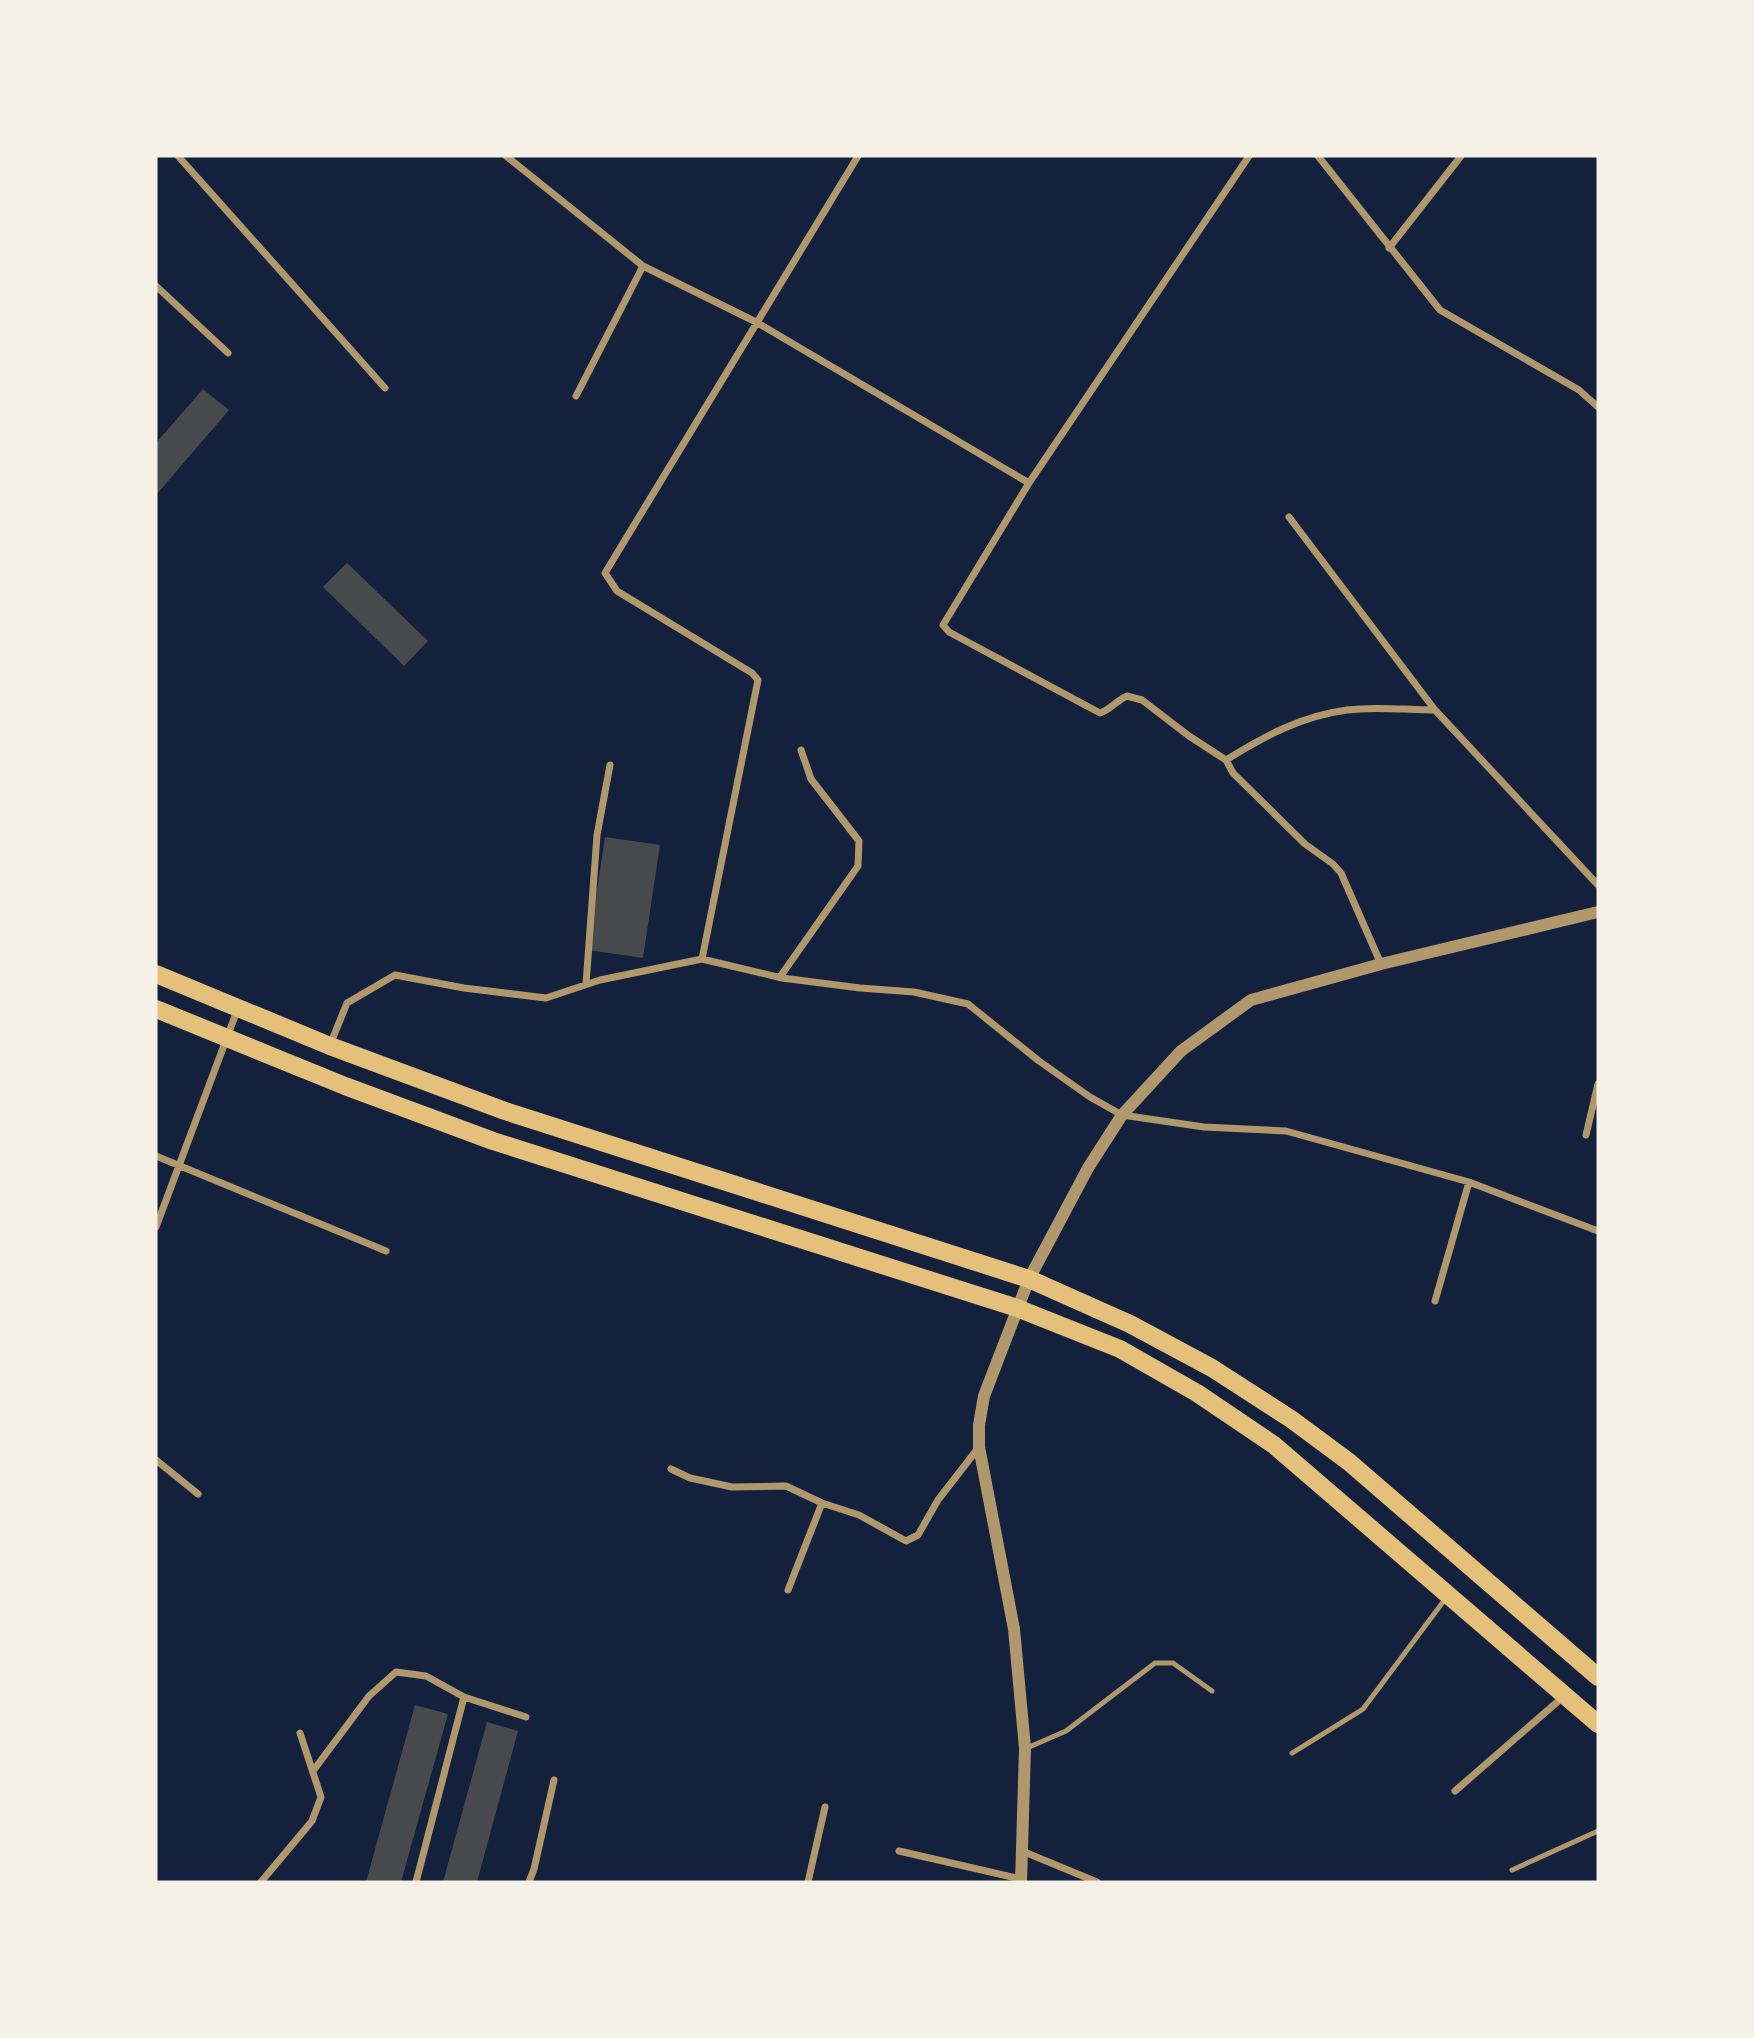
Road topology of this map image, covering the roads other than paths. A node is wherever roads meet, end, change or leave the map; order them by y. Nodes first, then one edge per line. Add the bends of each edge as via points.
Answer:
1 (178, 156) edge
2 (506, 156) edge
3 (858, 156) edge
4 (1249, 156) edge
5 (1318, 156) edge
6 (1461, 156) edge
7 (1389, 248) junction
8 (643, 266) junction
9 (156, 286) edge
10 (756, 322) junction
11 (228, 353) dead end
12 (385, 388) dead end
13 (576, 396) dead end
14 (1598, 407) edge
15 (1029, 483) junction
16 (1289, 517) dead end
17 (1434, 710) junction
18 (801, 750) dead end
19 (1226, 760) junction
20 (610, 765) dead end
21 (1598, 885) edge
22 (1598, 912) edge
23 (702, 959) junction
24 (1381, 964) junction
25 (156, 974) edge
26 (780, 977) junction
27 (586, 984) junction
28 (238, 1008) junction
29 (156, 1009) edge
30 (226, 1038) junction
31 (330, 1045) junction
32 (1598, 1084) edge
33 (1122, 1115) junction
34 (1586, 1135) dead end
35 (156, 1156) edge
36 (180, 1166) junction
37 (1469, 1182) junction
38 (156, 1227) edge
39 (1598, 1231) edge
40 (386, 1251) dead end
41 (1029, 1279) junction
42 (1435, 1301) dead end
43 (1017, 1308) junction
44 (979, 1447) junction
45 (156, 1460) edge
46 (671, 1469) dead end
47 (198, 1494) dead end
48 (822, 1503) junction
49 (788, 1590) dead end
50 (1448, 1595) junction
51 (1598, 1677) edge
52 (1212, 1690) dead end
53 (1564, 1695) junction
54 (464, 1697) junction
55 (526, 1717) dead end
56 (1598, 1724) edge
57 (300, 1733) dead end
58 (1025, 1748) junction
59 (1292, 1754) dead end
60 (313, 1771) junction
61 (554, 1780) dead end
62 (1455, 1791) dead end
63 (825, 1807) dead end
64 (1598, 1831) edge
65 (899, 1851) dead end
66 (1022, 1851) junction
67 (1512, 1870) dead end
68 (1021, 1880) edge
69 (261, 1882) edge
70 (416, 1882) edge
71 (528, 1882) edge
72 (808, 1882) edge
73 (1097, 1882) edge

1 - 12 street
2 - 8 street
3 - 10 street
4 - 15 street
5 - 7 street
6 - 7 street
7 - 14 street via 1440,310 1579,390
8 - 10 street
8 - 13 street
9 - 11 street
10 - 15 street
10 - 23 street via 606,573 617,591 758,680
15 - 19 street via 943,625 1100,713 1126,696 1142,700
16 - 17 street
17 - 19 street via 1349,709 1307,718 1272,732
17 - 21 street
18 - 26 street via 811,779 859,841 858,866
19 - 24 street via 1242,782 1340,873
20 - 27 street via 597,835
22 - 24 street
23 - 26 street
23 - 27 street
24 - 33 street via 1251,1000 1181,1051
25 - 28 highway
26 - 33 street via 914,992 968,1004 1039,1061
27 - 31 street via 546,998 395,975 347,1003
28 - 30 street
28 - 31 highway
29 - 30 highway
30 - 36 street
30 - 43 highway via 493,1140
31 - 41 highway via 505,1111
32 - 34 street
33 - 37 street via 1204,1127 1286,1131
33 - 41 street
35 - 36 street
36 - 38 street
36 - 40 street
37 - 39 street
37 - 42 street
41 - 43 street
41 - 51 highway via 1212,1367 1292,1419 1349,1462
43 - 44 street via 984,1396
43 - 50 highway via 1120,1349 1197,1393 1273,1445
44 - 48 street via 938,1500 918,1535 906,1541 859,1515
44 - 58 street via 1014,1629
45 - 47 street
46 - 48 street via 732,1487 786,1486
48 - 49 street
50 - 53 highway
50 - 59 lane via 1363,1709
52 - 58 lane via 1173,1663 1155,1663 1066,1731
53 - 56 highway
53 - 62 street
54 - 55 street
54 - 60 street via 426,1676 396,1672 369,1696
54 - 70 street
57 - 60 street
58 - 66 street
60 - 69 street via 321,1797 312,1821
61 - 71 street
63 - 72 street
64 - 67 lane
65 - 68 street
66 - 68 street
66 - 73 street

